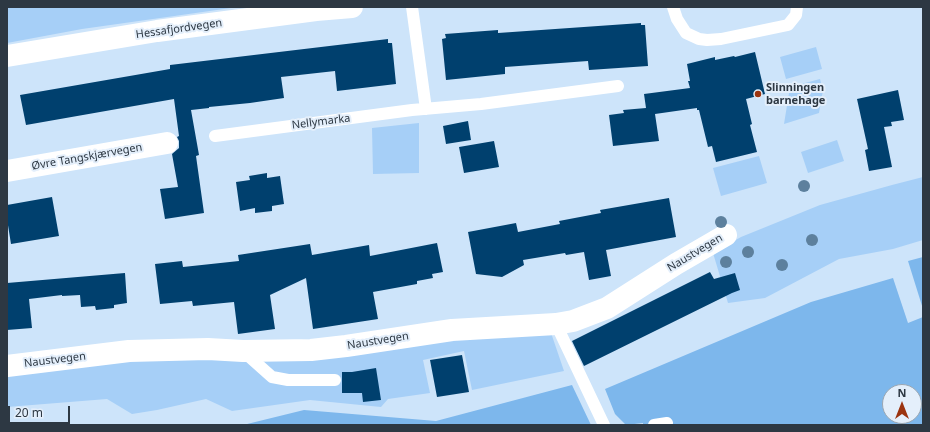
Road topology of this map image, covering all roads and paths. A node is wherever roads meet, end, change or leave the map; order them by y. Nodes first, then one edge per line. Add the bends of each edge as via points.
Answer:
1 (352, 7) edge
2 (412, 7) edge
3 (673, 7) edge
4 (797, 7) edge
5 (7, 56) edge
6 (618, 86) dead end
7 (426, 109) junction
8 (215, 136) dead end
9 (167, 143) dead end
10 (7, 171) edge
11 (726, 234) dead end
12 (556, 324) junction
13 (243, 351) junction
14 (7, 366) edge
15 (335, 380) dead end
16 (667, 422) dead end
17 (604, 425) edge
18 (654, 425) edge

1 - 5 street, Hessafjordvegen via 157,31
2 - 7 lane
3 - 4 lane via 677,20 686,33 707,40 788,25 796,15
6 - 7 lane, Nellymarka
7 - 8 lane, Nellymarka
9 - 10 street, Øvre Tangskjærvegen
11 - 12 street, Naustvegen via 606,308 574,321
12 - 13 street, Naustvegen via 452,330 310,350
12 - 17 lane
13 - 14 street, Naustvegen via 129,351
13 - 15 lane via 272,377 288,380
16 - 18 lane

